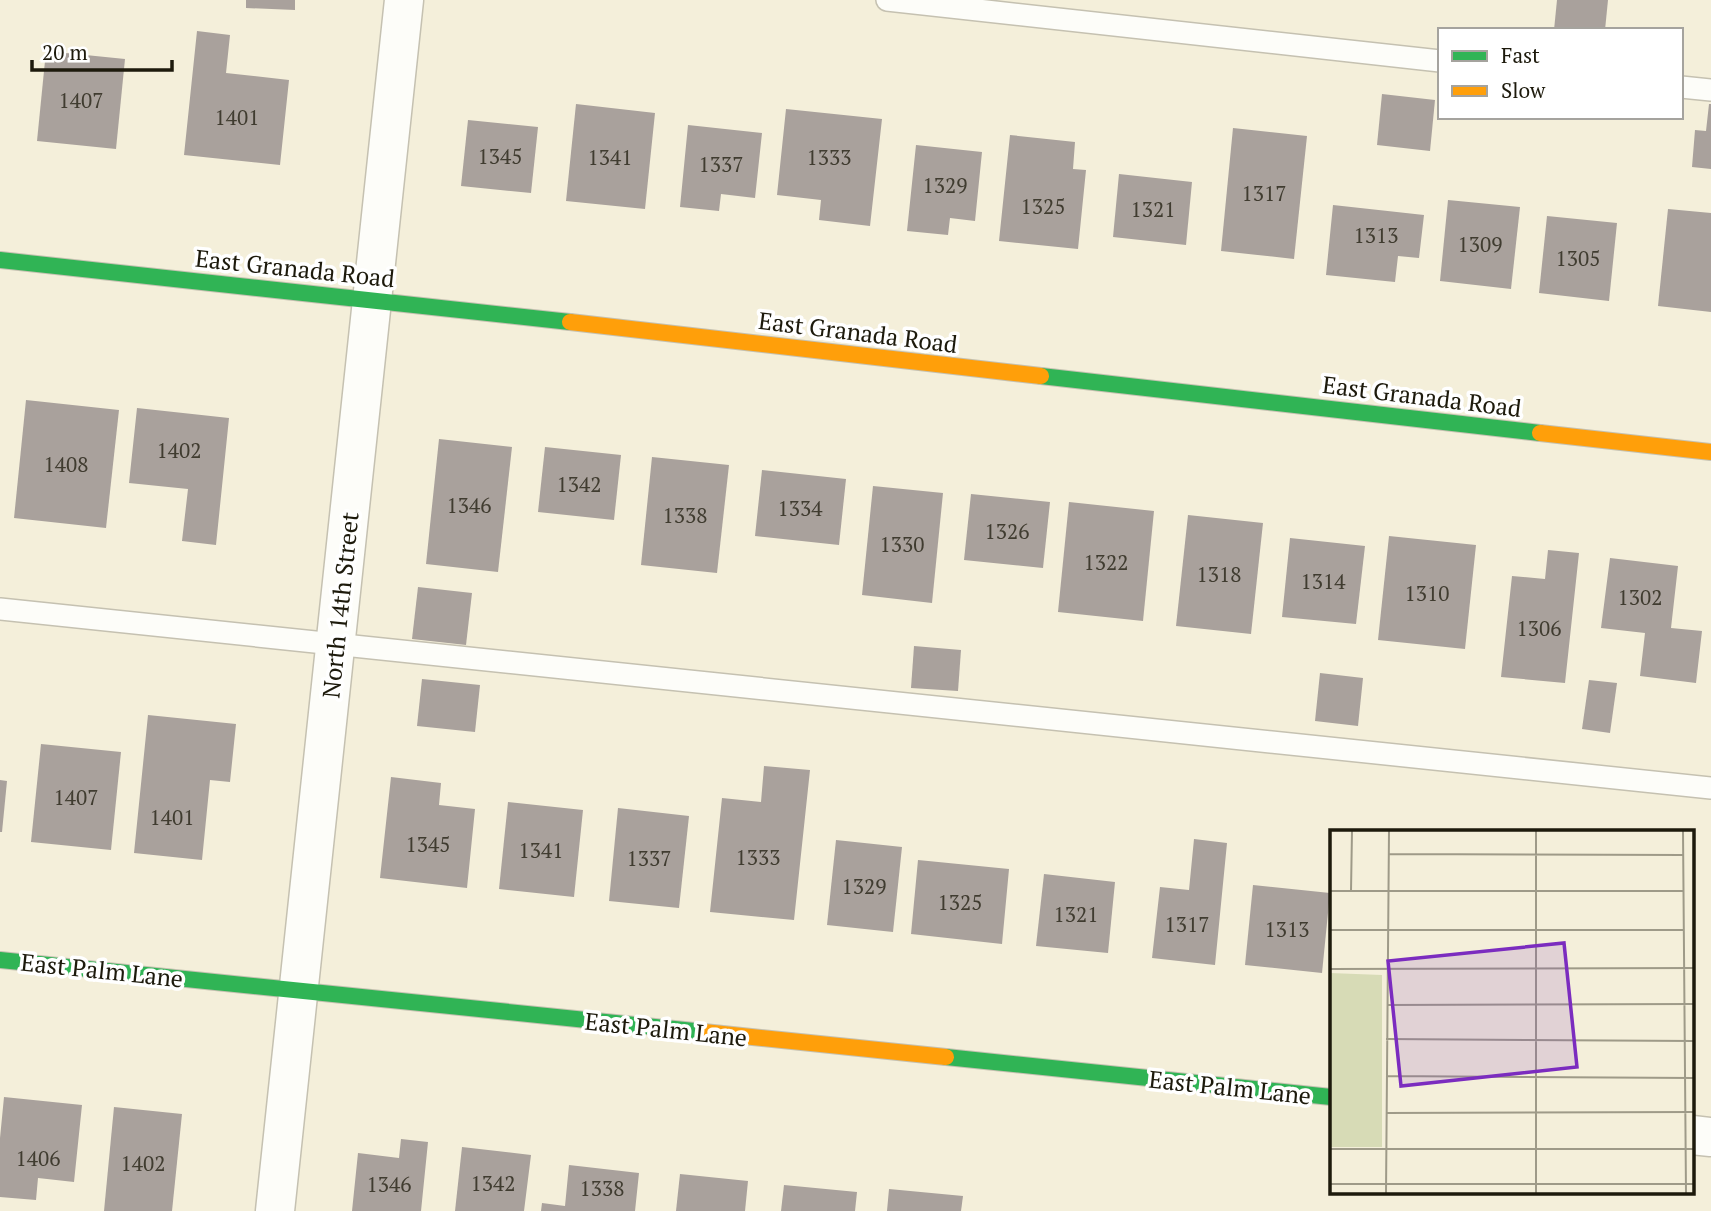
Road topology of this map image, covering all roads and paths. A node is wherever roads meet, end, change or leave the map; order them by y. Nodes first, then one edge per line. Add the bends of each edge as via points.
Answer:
1 (404, 0) edge
2 (887, 0) edge
3 (1438, 61) edge
4 (1683, 87) edge
5 (1711, 90) edge
6 (0, 260) edge
7 (372, 300) junction
8 (1711, 452) edge
9 (0, 609) edge
10 (335, 644) junction
11 (1711, 788) edge
12 (0, 960) edge
13 (298, 991) junction
14 (1330, 1097) edge
15 (275, 1211) edge

1 - 7 street, North 14th Street
2 - 3 lane
4 - 5 lane
6 - 7 street, East Granada Road
7 - 8 street, East Granada Road
7 - 10 street, North 14th Street
9 - 10 lane
10 - 11 lane
10 - 13 street, North 14th Street
12 - 13 street, East Palm Lane
13 - 14 street, East Palm Lane
13 - 15 street, North 14th Street

